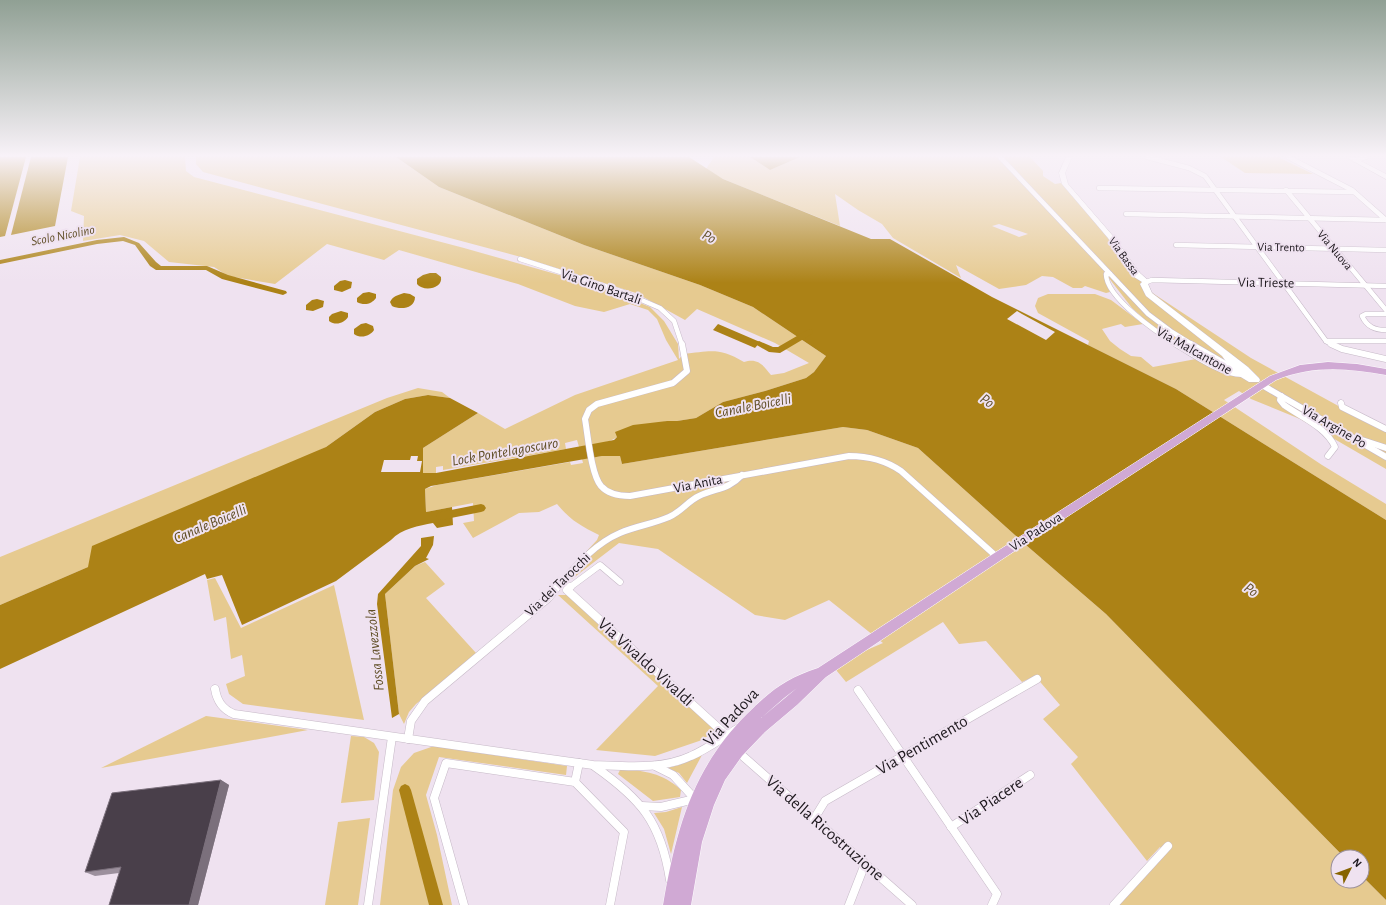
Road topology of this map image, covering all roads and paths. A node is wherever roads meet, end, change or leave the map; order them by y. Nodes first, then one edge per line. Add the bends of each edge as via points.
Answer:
1 (1040, 199) edge
2 (1078, 199) edge
3 (1222, 199) edge
4 (1293, 199) edge
5 (1362, 199) edge
6 (1126, 214) dead end
7 (1235, 217) junction
8 (1309, 219) junction
9 (1386, 220) edge
10 (1176, 245) dead end
11 (1258, 247) junction
12 (1334, 249) junction
13 (1386, 250) edge
14 (520, 259) dead end
15 (1110, 274) junction
16 (1146, 282) junction
17 (1284, 284) junction
18 (1365, 285) junction
19 (1386, 286) edge
20 (1385, 312) edge
21 (675, 324) joint
22 (1386, 330) edge
23 (1326, 340) junction
24 (1386, 341) edge
25 (1226, 354) junction
26 (1386, 359) edge
27 (1229, 366) junction
28 (1244, 371) junction
29 (1386, 372) edge
30 (1259, 382) junction
31 (1281, 396) junction
32 (1341, 403) dead end
33 (1386, 429) edge
34 (1347, 434) junction
35 (1386, 448) edge
36 (1328, 456) dead end
37 (1386, 457) edge
38 (742, 475) junction
39 (997, 557) junction
40 (620, 582) dead end
41 (560, 583) junction
42 (566, 590) junction
43 (822, 673) junction
44 (1037, 679) dead end
45 (215, 689) dead end
46 (858, 690) dead end
47 (392, 737) junction
48 (408, 739) junction
49 (731, 742) junction
50 (903, 756) junction
51 (579, 763) junction
52 (593, 765) junction
53 (655, 766) junction
54 (1030, 775) dead end
55 (575, 782) junction
56 (701, 802) junction
57 (642, 806) junction
58 (814, 819) junction
59 (952, 827) junction
60 (1168, 846) dead end
61 (865, 864) junction
62 (670, 900) edge
63 (368, 905) edge
64 (464, 905) edge
65 (610, 905) edge
66 (684, 905) edge
67 (849, 905) edge
68 (912, 905) edge
69 (992, 905) edge
70 (1114, 905) edge

1 - 15 street, Via Malcantone
2 - 16 street, Via Bassa via 1111,237 1137,275
3 - 7 street
4 - 8 street, Via Nuova
5 - 9 street
6 - 7 street
7 - 8 street
7 - 11 street
8 - 9 street
8 - 12 street, Via Nuova
10 - 11 street, Via Trento
11 - 12 street, Via Trento
11 - 17 street
12 - 13 street, Via Trento
12 - 18 street, Via Nuova
14 - 21 street, Via Gino Bartali via 632,295 666,312
15 - 27 street, Via Malcantone via 1160,324
15 - 28 street, Via Malcantone via 1106,274 1106,277 1117,296 1149,326 1214,365 1237,375
16 - 17 street, Via Trieste via 1152,280
16 - 25 street, Via Bassa via 1144,286 1154,300
17 - 18 street, Via Trieste
17 - 23 street
18 - 19 street, Via Trieste
18 - 20 street, Via Nuova
20 - 22 street via 1362,316 1371,327
21 - 38 street, Via Anita via 687,366 684,375 673,383 593,406 585,417 597,482 614,494 630,496
23 - 24 street
23 - 26 street via 1342,349
25 - 27 street via 1231,363
25 - 28 street
27 - 28 street, Via Malcantone
28 - 30 street via 1254,382
29 - 30 main road, Via Padova via 1354,366 1313,366
30 - 31 street, Via Argine Po
30 - 39 main road, Via Padova via 1251,392
31 - 34 street, Via Argine Po
31 - 36 street, Via Argine Po via 1280,400 1284,405 1324,432 1334,442 1335,447
32 - 33 street via 1342,407
34 - 35 street
34 - 37 street, Via Argine Po
38 - 39 street, Via Anita via 849,456 879,460 901,471
38 - 41 street, Via dei Tarocchi via 736,484 698,497 674,515 619,534 593,551
39 - 43 main road, Via Padova
40 - 42 street via 600,564
41 - 42 street, Via Vivaldo Vivaldi
41 - 48 street, Via dei Tarocchi via 548,598 426,701 411,722
42 - 49 street, Via Vivaldo Vivaldi
43 - 49 main road, Via Padova via 793,701 760,727
43 - 49 main road, Via Padova via 794,683 778,694 745,724
44 - 50 street, Via Pentimento
45 - 47 street via 221,705 234,714
46 - 50 street, Via Piacere
47 - 48 street
47 - 63 street
48 - 51 street
49 - 53 street
49 - 56 main road, Via Padova via 714,763
49 - 58 street, Via della Ricostruzione
50 - 58 street, Via Pentimento via 825,801
50 - 59 street, Via Piacere
51 - 52 street
51 - 55 street
52 - 53 street
52 - 57 street via 623,787
53 - 56 street via 673,776
54 - 59 street, Via Piacere
55 - 64 street via 446,763 434,798
55 - 65 street via 624,832
56 - 57 street via 661,807
56 - 62 main road, Via Padova via 680,851
56 - 66 main road, Via Padova
57 - 62 street via 659,833 668,857
58 - 61 street, Via della Ricostruzione
59 - 69 street, Via Piacere via 997,894
60 - 70 street
61 - 67 street
61 - 68 street, Via della Ricostruzione

